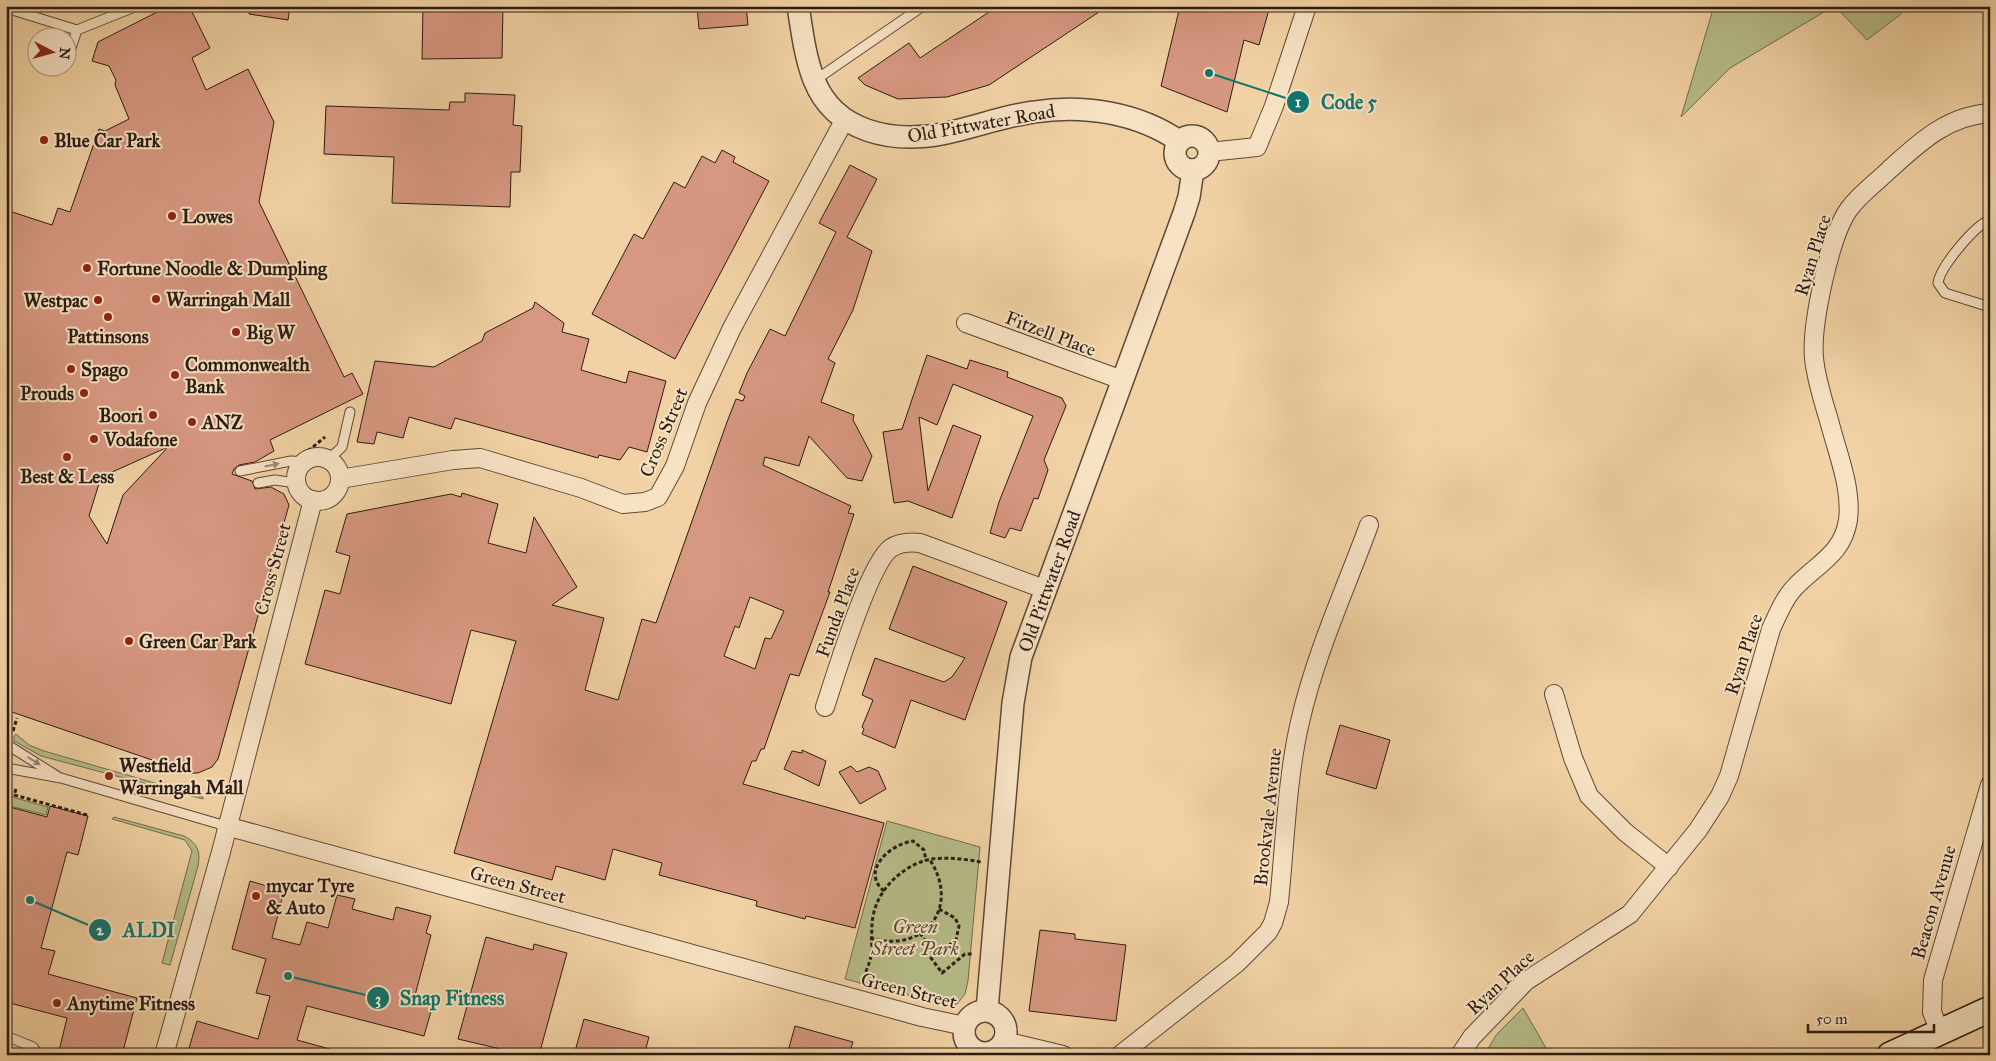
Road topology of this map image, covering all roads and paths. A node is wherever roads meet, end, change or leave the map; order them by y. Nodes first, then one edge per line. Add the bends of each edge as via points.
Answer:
1 (137, 6) edge
2 (798, 6) edge
3 (923, 6) edge
4 (1307, 6) edge
5 (6, 8) edge
6 (71, 28) edge
7 (78, 30) edge
8 (814, 81) junction
9 (1990, 113) edge
10 (846, 119) junction
11 (1179, 141) junction
12 (1209, 152) junction
13 (1193, 170) junction
14 (1990, 220) edge
15 (1990, 307) edge
16 (966, 323) dead end
17 (1122, 380) junction
18 (350, 412) dead end
19 (325, 437) dead end
20 (304, 458) junction
21 (328, 460) junction
22 (240, 471) dead end
23 (340, 479) junction
24 (258, 483) dead end
25 (296, 483) junction
26 (313, 500) junction
27 (1370, 525) dead end
28 (1044, 589) junction
29 (1554, 694) dead end
30 (824, 707) dead end
31 (17, 718) dead end
32 (14, 731) dead end
33 (6, 744) edge
34 (6, 768) edge
35 (61, 778) junction
36 (1990, 785) edge
37 (16, 789) dead end
38 (14, 795) junction
39 (8, 805) dead end
40 (87, 815) dead end
41 (226, 826) junction
42 (930, 860) junction
43 (926, 861) junction
44 (999, 864) junction
45 (1669, 868) junction
46 (884, 891) junction
47 (940, 909) junction
48 (920, 933) junction
49 (870, 938) junction
50 (934, 955) junction
51 (992, 956) junction
52 (857, 999) junction
53 (1990, 1009) edge
54 (987, 1010) junction
55 (965, 1026) junction
56 (1940, 1032) junction
57 (6, 1036) edge
58 (1004, 1041) junction
59 (986, 1054) edge
60 (38, 1055) edge
61 (164, 1055) edge
62 (1063, 1055) edge
63 (1120, 1055) edge
64 (1460, 1055) edge
65 (1890, 1055) edge

1 - 7 lane
2 - 8 street, Old Pittwater Road via 802,37
3 - 8 lane
4 - 12 street via 1257,147
5 - 6 lane
8 - 10 street, Old Pittwater Road via 823,96
9 - 45 street, Ryan Place via 1959,119 1923,140 1849,209 1839,226 1817,308 1813,342 1818,378 1848,494 1848,522 1832,556 1797,584 1779,612 1720,796
10 - 11 street, Old Pittwater Road via 873,132 906,138 944,134 1033,112 1087,110 1146,122
10 - 23 street, Cross Street via 732,328 697,403 675,466 658,497 623,504 480,458
11 - 12 street via 1188,136 1198,137 1206,143
11 - 13 street via 1175,158 1182,167
12 - 13 street via 1206,162
13 - 17 street, Old Pittwater Road via 1184,212
14 - 15 lane via 1977,228 1945,266 1938,283 1945,293
16 - 17 street, Fitzell Place
17 - 28 street, Old Pittwater Road
18 - 21 lane via 342,447
19 - 20 path
20 - 21 street
22 -> 20 lane
20 - 25 street
21 - 23 street via 334,464
23 - 26 street via 332,495
24 - 25 lane via 275,480
25 - 26 street via 302,493
26 - 41 street, Cross Street
27 - 63 street, Brookvale Avenue via 1315,671 1300,722 1279,902 1273,923 1237,964
28 - 30 street, Funda Place via 920,543 906,542 890,548 871,575
28 - 44 street, Old Pittwater Road via 1021,657
29 - 45 street via 1573,758 1589,796 1625,832
31 - 32 path
33 -> 35 lane, Green Street
34 - 35 lane, Green Street
35 - 41 lane, Green Street
36 - 56 street, Beacon Avenue via 1933,980 1932,1012
37 - 38 path
38 - 39 path via 11,795
38 - 40 path
41 - 52 street, Green Street
41 - 61 street, Cross Street
42 - 43 path
42 - 44 path
42 - 47 path via 941,880
43 - 46 path via 896,877
43 - 46 path via 924,850 913,841 894,846 879,861 879,887
44 - 51 street, Old Pittwater Road
45 - 64 street, Ryan Place via 1640,904 1619,923 1526,981 1472,1037
46 - 49 path via 874,910
47 - 48 path
47 - 50 path via 955,918 959,933 956,940
48 - 49 path via 896,942
48 - 50 path
49 - 52 path via 871,955
50 - 51 path via 931,958 942,973 965,954
51 - 54 street, Old Pittwater Road
52 - 55 street, Green Street
53 - 56 main road
54 - 55 street via 973,1014
54 - 58 street via 1004,1021
55 - 59 street via 969,1045
56 - 65 main road
57 - 60 lane via 33,1047
58 - 59 street via 999,1048
58 - 62 street

